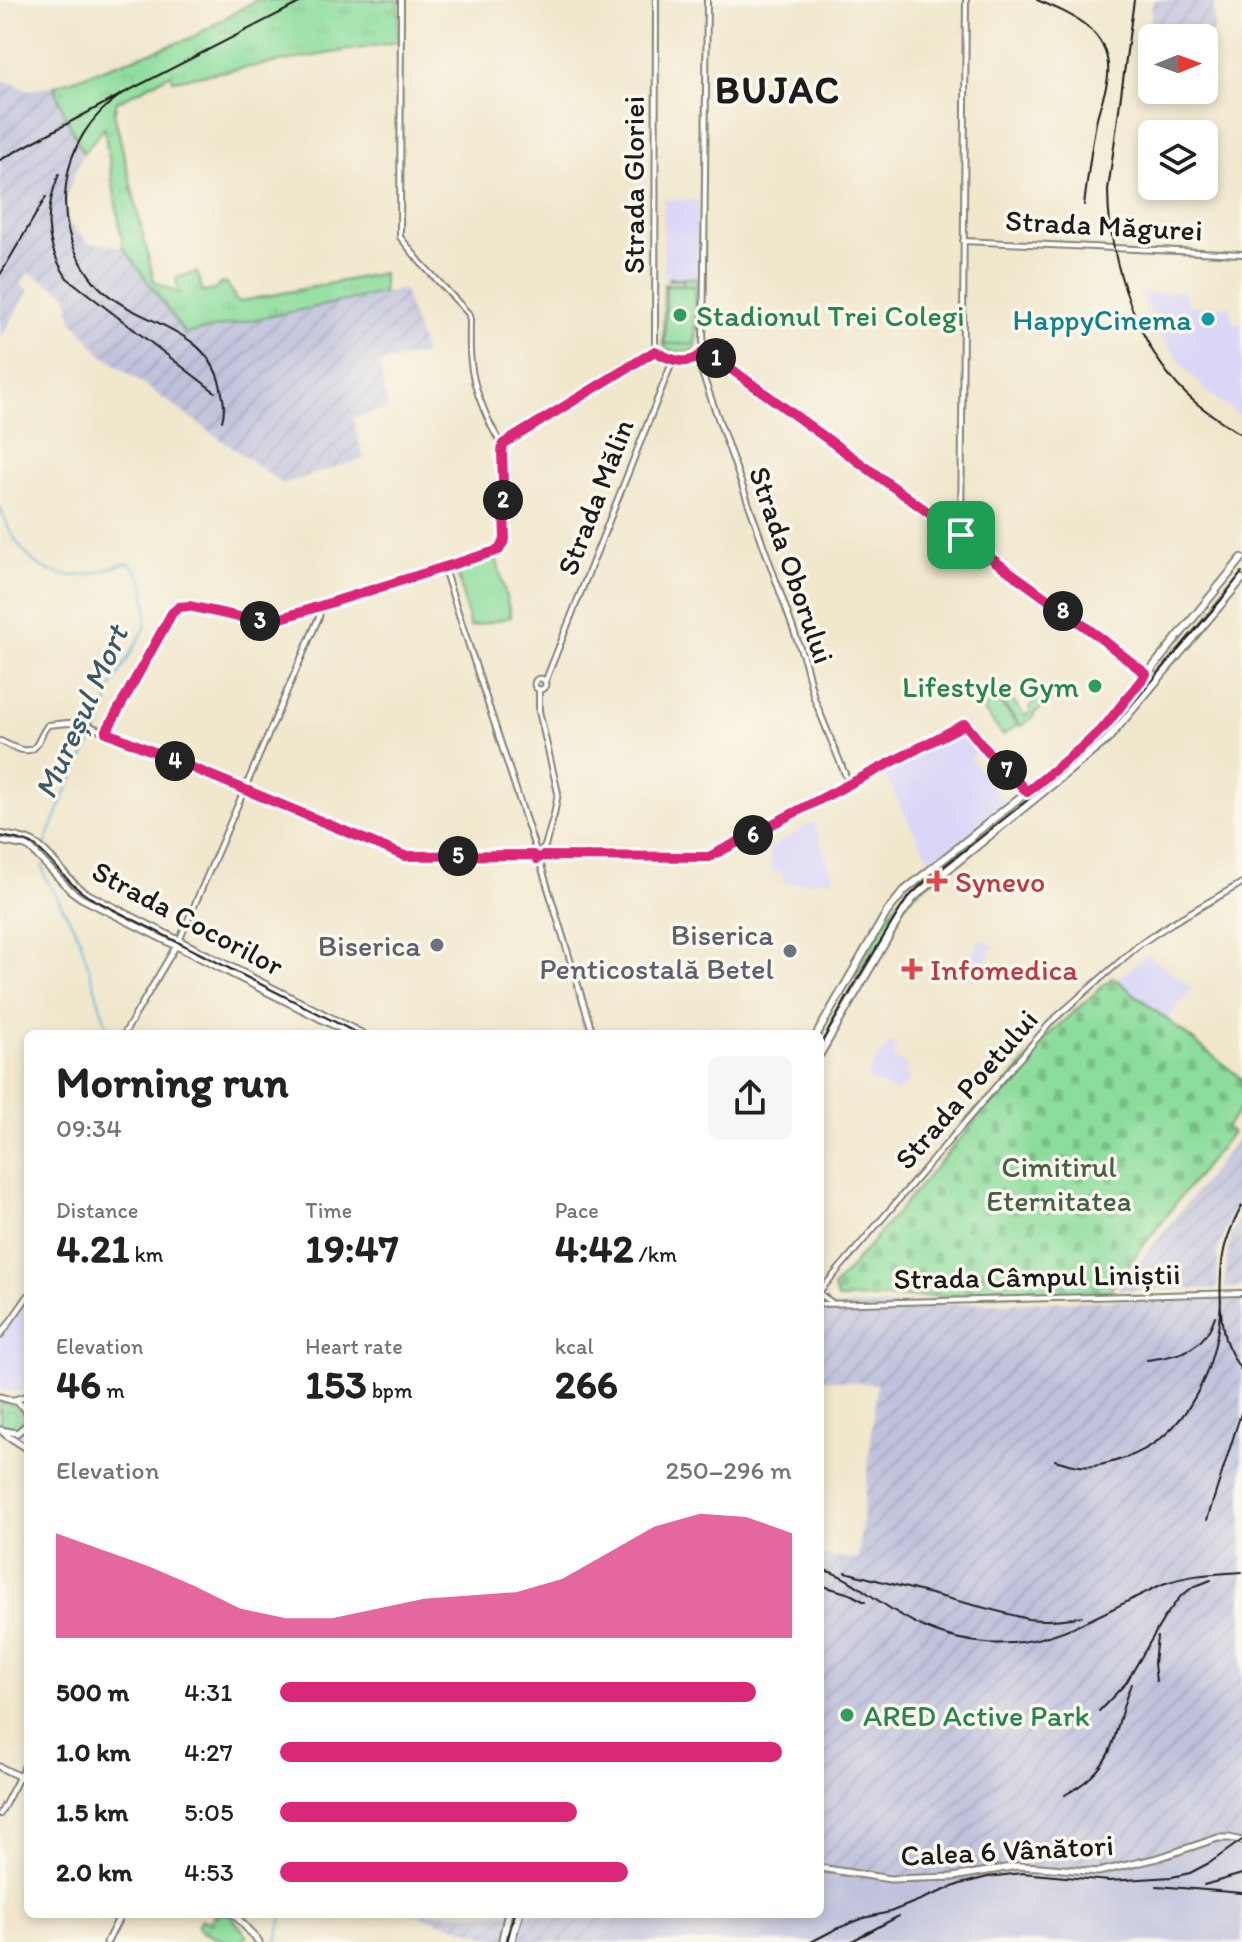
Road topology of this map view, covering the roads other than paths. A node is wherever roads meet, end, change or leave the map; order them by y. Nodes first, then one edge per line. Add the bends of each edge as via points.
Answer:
1 (401, 0) edge
2 (656, 0) edge
3 (707, 0) edge
4 (966, 0) edge
5 (963, 241) junction
6 (1242, 254) edge
7 (655, 351) junction
8 (703, 352) junction
9 (697, 359) junction
10 (673, 360) junction
11 (502, 445) junction
12 (961, 535) junction
13 (1242, 558) edge
14 (1242, 568) edge
15 (444, 569) junction
16 (1233, 570) junction
17 (1242, 579) edge
18 (1239, 586) edge
19 (320, 607) junction
20 (1146, 674) junction
21 (545, 682) junction
22 (1156, 682) junction
23 (539, 689) junction
24 (106, 732) junction
25 (0, 741) edge
26 (849, 784) junction
27 (244, 790) junction
28 (1027, 792) junction
29 (1037, 796) junction
30 (0, 834) edge
31 (0, 841) edge
32 (35, 848) junction
33 (538, 855) junction
34 (1242, 883) edge
35 (178, 944) junction
36 (126, 1030) edge
37 (343, 1030) edge
38 (355, 1030) edge
39 (592, 1030) edge
40 (819, 1030) edge
41 (824, 1047) edge
42 (824, 1292) edge
43 (1242, 1293) edge
44 (824, 1299) edge
45 (24, 1302) edge
46 (0, 1336) edge
47 (0, 1397) edge
48 (24, 1397) edge
49 (13, 1400) junction
50 (24, 1406) edge
51 (24, 1427) edge
52 (0, 1430) edge
53 (24, 1446) edge
54 (0, 1767) edge
55 (24, 1768) edge
56 (20, 1777) junction
57 (24, 1779) edge
58 (0, 1814) edge
59 (1242, 1841) edge
60 (824, 1869) edge
61 (119, 1918) edge
62 (238, 1918) edge
63 (507, 1918) edge
64 (518, 1918) edge
65 (107, 1942) edge
66 (259, 1942) edge
67 (502, 1942) edge
68 (511, 1942) edge

1 - 11 street via 400,237 468,313 471,369
2 - 7 street, Strada Gloriei
3 - 8 street
4 - 5 street
5 - 6 street, Strada Măgurei
5 - 12 street
7 - 10 street
7 - 11 street
8 - 9 street
8 - 12 street
9 - 10 street
9 - 26 street, Strada Oborului
10 - 21 street, Strada Mălin
11 - 15 street via 503,546
12 - 20 street
13 - 16 main road
14 - 16 main road
15 - 19 street
15 - 33 street
16 - 20 main road
17 - 18 main road
18 - 22 main road
19 - 24 street via 267,622 178,608
19 - 27 street
20 - 22 street
20 - 28 main road via 1105,726
21 - 23 street
21 - 23 street via 535,681
22 - 29 main road via 1107,740
23 - 33 street via 557,803
24 - 25 street via 78,723 48,725 29,751
24 - 27 street
26 - 28 street via 965,724
26 - 33 street via 709,857
27 - 33 street via 405,856
27 - 35 street
28 - 29 street
28 - 40 main road via 894,902
29 - 41 main road via 907,905
30 - 32 main road via 26,840
31 - 32 main road, Strada Cocorilor
32 - 35 main road, Strada Cocorilor via 81,898
33 - 39 street
34 - 42 street, Strada Poetului via 1140,944 1052,1021
35 - 36 street
35 - 37 main road, Strada Cocorilor
35 - 38 main road, Strada Cocorilor
43 - 44 street, Strada Câmpul Liniștii via 833,1303
45 - 46 street
47 - 49 main road
48 - 49 main road
49 - 50 main road
51 - 52 main road via 17,1433
52 - 53 main road
54 - 56 main road
55 - 56 street
56 - 57 main road
56 - 58 street
59 - 60 main road, Calea 6 Vânători via 1218,1838 1098,1872 1017,1866 953,1877 890,1879
61 - 65 main road
62 - 66 main road
63 - 67 main road
64 - 68 main road

